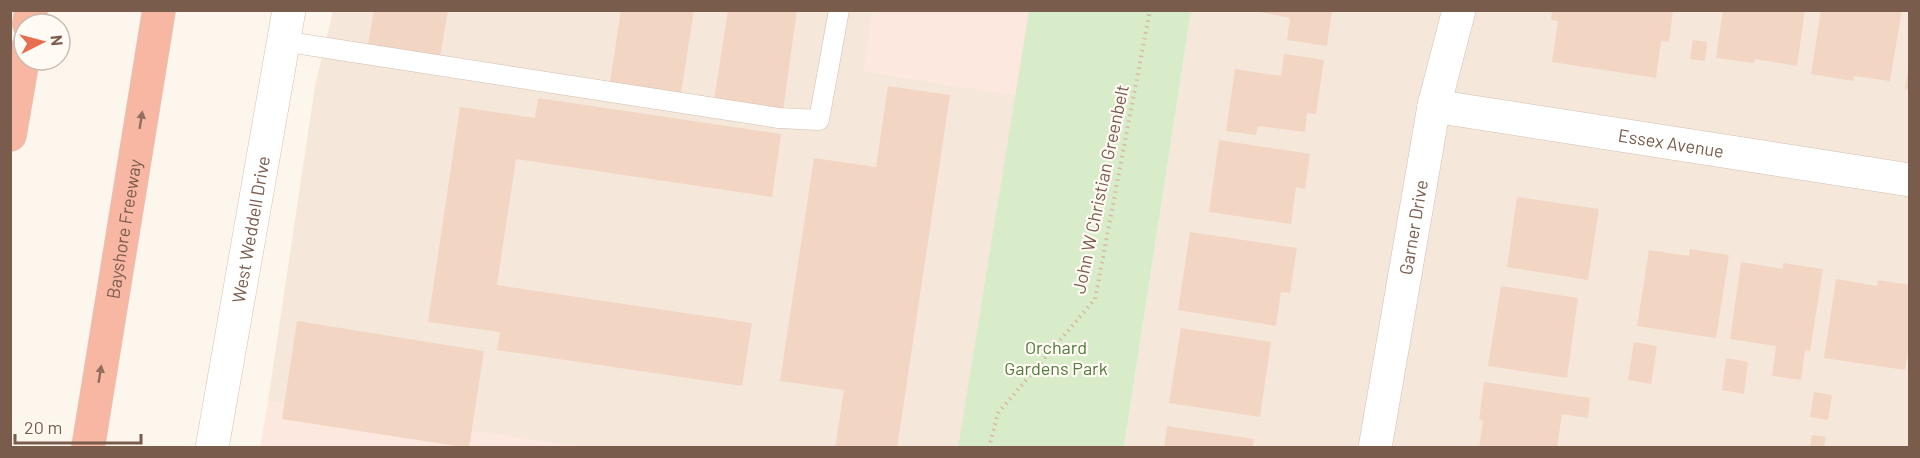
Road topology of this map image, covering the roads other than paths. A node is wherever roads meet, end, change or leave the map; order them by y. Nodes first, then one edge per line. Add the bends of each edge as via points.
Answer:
1 (159, 10) edge
2 (839, 10) edge
3 (1459, 10) edge
4 (286, 26) edge
5 (21, 72) edge
6 (1434, 106) junction
7 (10, 135) edge
8 (1910, 180) edge
9 (88, 447) edge
10 (212, 447) edge
11 (1375, 447) edge

9 -> 1 highway, Bayshore Freeway
2 - 4 lane via 819,120 779,118
3 - 6 street, Garner Drive
4 - 10 street, West Weddell Drive
5 - 7 highway
6 - 8 street, Essex Avenue
6 - 11 street, Garner Drive

